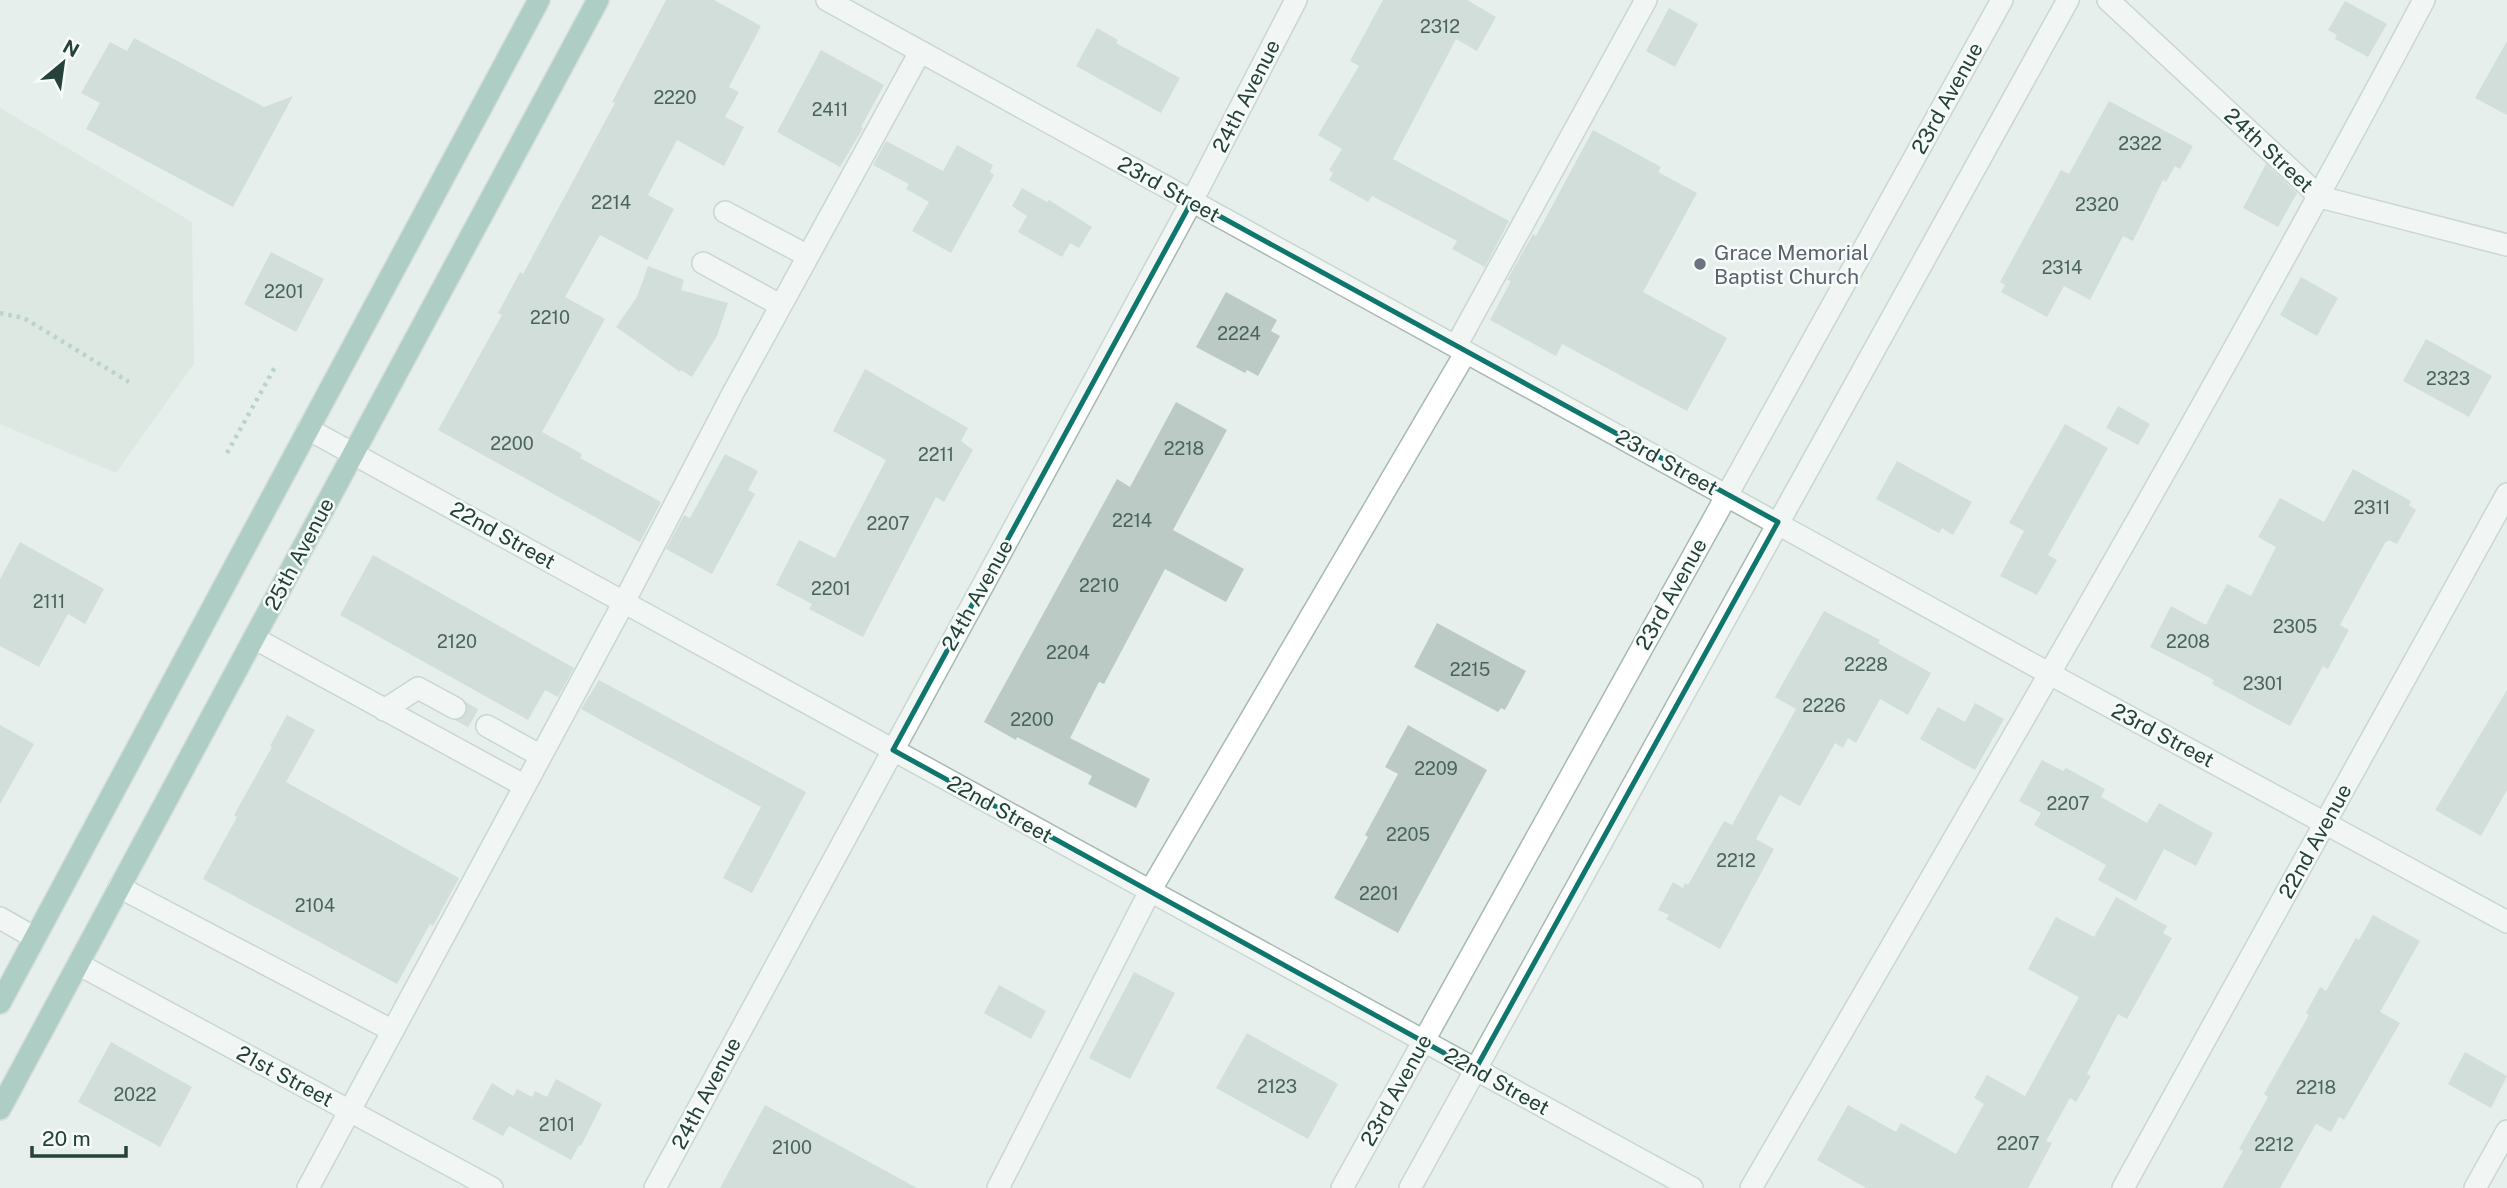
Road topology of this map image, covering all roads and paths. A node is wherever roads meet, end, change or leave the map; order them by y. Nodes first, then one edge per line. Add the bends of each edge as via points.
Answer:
1 (539, 0) edge
2 (597, 0) edge
3 (827, 0) edge
4 (1296, 0) edge
5 (1647, 0) edge
6 (2001, 0) edge
7 (2068, 0) edge
8 (2108, 0) edge
9 (2424, 0) edge
10 (920, 52) junction
11 (2320, 197) junction
12 (1192, 201) junction
13 (725, 212) dead end
14 (2507, 245) edge
15 (808, 256) junction
16 (703, 263) dead end
17 (780, 305) junction
18 (0, 313) edge
19 (1461, 349) junction
20 (275, 367) dead end
21 (129, 382) dead end
22 (308, 429) junction
23 (227, 453) dead end
24 (354, 453) junction
25 (1727, 494) junction
26 (2507, 494) edge
27 (1778, 523) junction
28 (624, 602) junction
29 (254, 638) junction
30 (2050, 674) junction
31 (455, 708) tunnel mouth
32 (384, 710) junction
33 (487, 726) tunnel mouth
34 (893, 750) junction
35 (541, 755) junction
36 (525, 786) junction
37 (2325, 822) junction
38 (119, 887) junction
39 (1150, 891) junction
40 (0, 918) edge
41 (2507, 922) edge
42 (35, 938) junction
43 (78, 964) junction
44 (0, 1003) edge
45 (393, 1031) junction
46 (1423, 1041) junction
47 (1475, 1070) junction
48 (0, 1109) edge
49 (350, 1111) junction
50 (2507, 1131) edge
51 (308, 1188) edge
52 (492, 1188) edge
53 (655, 1188) edge
54 (998, 1188) edge
55 (1342, 1188) edge
56 (1410, 1188) edge
57 (1692, 1188) edge
58 (1751, 1188) edge
59 (2123, 1188) edge
60 (2475, 1188) edge

1 - 22 main road
2 - 24 main road, 25th Avenue
3 - 10 street, 23rd Street
4 - 12 street, 24th Avenue
5 - 19 street
6 - 25 street, 23rd Avenue
7 - 27 street
8 - 11 street, 24th Street
9 - 11 street
10 - 12 street, 23rd Street
10 - 15 street
11 - 14 street, 24th Street
11 - 30 street
12 - 19 street, 23rd Street
12 - 34 street, 24th Avenue
13 - 15 street
15 - 17 street
16 - 17 street
17 - 28 street
18 - 21 path via 24,318
19 - 25 street, 23rd Street
19 - 39 street
20 - 23 path
22 - 24 street, 22nd Street
22 - 42 main road
24 - 28 street, 22nd Street
24 - 29 main road, 25th Avenue
25 - 27 street, 23rd Street
25 - 46 street, 23rd Avenue
26 - 37 street, 22nd Avenue
27 - 30 street, 23rd Street
27 - 47 street
28 - 34 street, 22nd Street
28 - 35 street
29 - 32 street
29 - 38 main road, 25th Avenue
30 - 37 street, 23rd Street
30 - 58 street
31 - 32 street via 418,688
32 - 36 street
33 - 35 street
34 - 39 street, 22nd Street
34 - 53 street, 24th Avenue
35 - 36 street
36 - 45 street
37 - 41 street, 23rd Street
37 - 59 street, 22nd Avenue
38 - 43 main road, 25th Avenue
38 - 45 street
39 - 46 street, 22nd Street
39 - 54 street
40 - 42 street
42 - 44 main road
43 - 48 main road, 25th Avenue
43 - 49 street, 21st Street
45 - 49 street
46 - 47 street, 22nd Street
46 - 55 street, 23rd Avenue
47 - 56 street
47 - 57 street, 22nd Street
49 - 51 street
49 - 52 street, 21st Street
50 - 60 street

